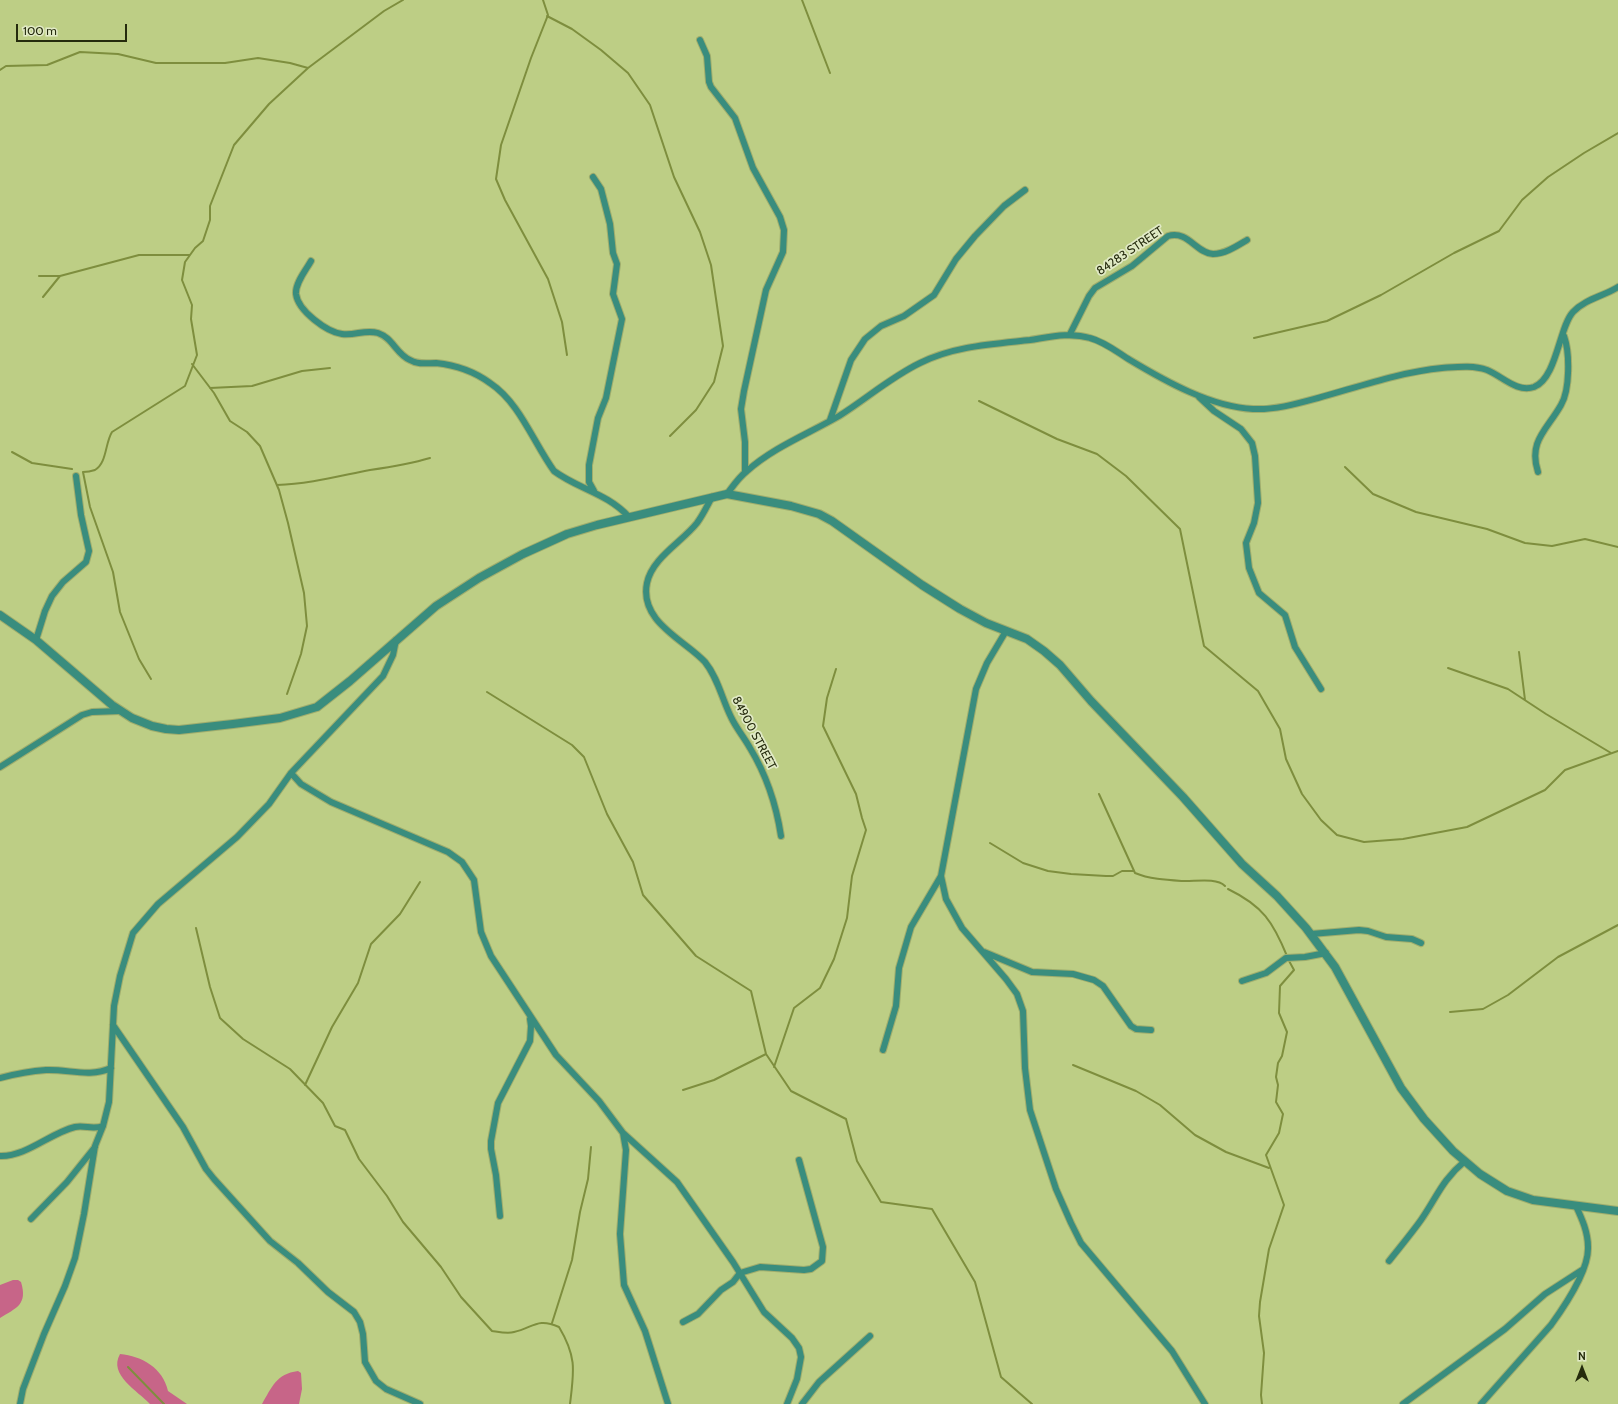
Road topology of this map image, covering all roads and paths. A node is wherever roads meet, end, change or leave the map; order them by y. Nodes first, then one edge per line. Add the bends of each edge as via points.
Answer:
1 (700, 40) dead end
2 (592, 177) dead end
3 (1026, 190) dead end
4 (1247, 240) dead end
5 (311, 261) dead end
6 (1618, 287) edge
7 (1070, 334) junction
8 (1564, 336) junction
9 (1195, 393) junction
10 (830, 420) junction
11 (745, 472) junction
12 (1538, 472) dead end
13 (76, 476) dead end
14 (594, 492) junction
15 (727, 494) junction
16 (712, 497) junction
17 (629, 516) junction
18 (0, 615) edge
19 (1006, 631) junction
20 (397, 639) junction
21 (36, 640) junction
22 (1321, 689) dead end
23 (121, 711) junction
24 (0, 767) edge
25 (291, 773) junction
26 (780, 836) dead end
27 (941, 876) junction
28 (1311, 934) junction
29 (1421, 943) dead end
30 (980, 950) junction
31 (1326, 953) junction
32 (1242, 981) dead end
33 (528, 1014) junction
34 (113, 1025) junction
35 (1151, 1030) dead end
36 (883, 1050) dead end
37 (111, 1068) junction
38 (0, 1078) edge
39 (103, 1126) junction
40 (624, 1133) junction
41 (95, 1146) junction
42 (0, 1156) edge
43 (799, 1160) dead end
44 (1465, 1161) junction
45 (1576, 1206) junction
46 (1618, 1211) edge
47 (500, 1216) dead end
48 (31, 1219) dead end
49 (1389, 1261) dead end
50 (1582, 1270) junction
51 (740, 1273) junction
52 (683, 1322) dead end
53 (870, 1336) dead end
54 (20, 1404) edge
55 (420, 1404) edge
56 (668, 1404) edge
57 (789, 1404) edge
58 (802, 1404) edge
59 (1205, 1404) edge
60 (1403, 1404) edge
61 (1481, 1404) edge

1 - 11 street via 707,56 708,82 735,118 753,168 780,216 784,230 783,252 766,290 741,409 746,442
2 - 14 street via 601,189 610,224 616,264 613,294 622,319 589,465 589,482
3 - 10 street via 1004,206 976,236 956,259 934,294 904,316 881,326 865,339 852,360
4 - 7 street, 84283 STREET via 1230,250 1213,254 1184,237 1168,236 1132,266 1095,288
5 - 14 street via 298,284 296,293 307,314 341,334 370,331 384,335 409,360 417,363 454,366 490,382 503,393 518,413 554,471
6 - 8 street via 1592,299 1573,312
7 - 9 street via 1104,342 1156,375
7 - 10 street via 967,348 938,356 919,364
8 - 9 street via 1547,374 1531,388 1520,388 1487,370 1458,367 1398,376 1270,409 1239,408 1221,404
8 - 12 street via 1568,350 1567,389 1562,405 1539,438 1534,456
9 - 22 street via 1214,411 1241,429 1252,443 1258,504 1246,543 1249,568 1259,593 1285,614 1295,647
10 - 11 street via 765,457
11 - 15 street
13 - 21 street via 89,551 86,562 63,582 52,596
14 - 17 street via 619,506
15 - 16 street
15 - 19 street via 791,506 826,518 960,610
16 - 17 street
16 - 26 street, 84900 STREET via 696,524 653,570 647,583 647,596 650,609 667,631 711,671 736,727 755,756 771,790
17 - 20 street via 566,534 523,554 436,606
18 - 21 street
19 - 27 street via 987,663 976,689
19 - 28 street via 1027,639 1060,664 1242,864 1277,896
20 - 23 street via 327,701 298,714 179,730 152,726
20 - 25 street via 383,676
21 - 23 street
23 - 24 street via 92,712 82,716
25 - 33 street via 301,784 331,802 448,852 462,862 474,880 478,919 488,948 500,972
25 - 34 street via 269,804 246,828 158,904 133,933 120,976
27 - 30 street via 946,899 953,914
27 - 36 street via 911,927 899,968 896,1006
28 - 29 street via 1359,930 1386,938 1412,939
28 - 31 street
30 - 35 street via 1032,972 1073,974 1094,980 1103,986 1131,1026
30 - 59 street via 1017,994 1023,1010 1025,1068 1030,1110 1056,1189 1071,1223 1086,1248 1172,1351
31 - 32 street via 1286,958 1266,973
31 - 44 street via 1401,1088 1424,1119
33 - 40 street via 556,1055 599,1101
33 - 47 street via 532,1026 530,1041 498,1103 491,1141
34 - 37 street
34 - 55 street via 183,1127 214,1179 270,1241 354,1312 363,1334 365,1362 376,1381
37 - 38 street via 87,1074 46,1070
37 - 39 street via 109,1102
39 - 41 street
39 - 42 street via 74,1127 18,1152
40 - 51 street via 677,1182
40 - 56 street via 626,1150 620,1234 624,1285 645,1330
41 - 48 street via 67,1182
41 - 54 street via 75,1258 23,1389
43 - 51 street via 823,1247 822,1261 804,1270 760,1267
44 - 45 street via 1507,1191 1533,1200
44 - 49 street via 1441,1184 1421,1219
45 - 46 street
45 - 50 street via 1587,1238 1588,1249
50 - 60 street via 1545,1294 1505,1329
50 - 61 street via 1557,1316
51 - 52 street via 698,1314
51 - 57 street via 764,1312 799,1348 801,1357
53 - 58 street via 819,1382

